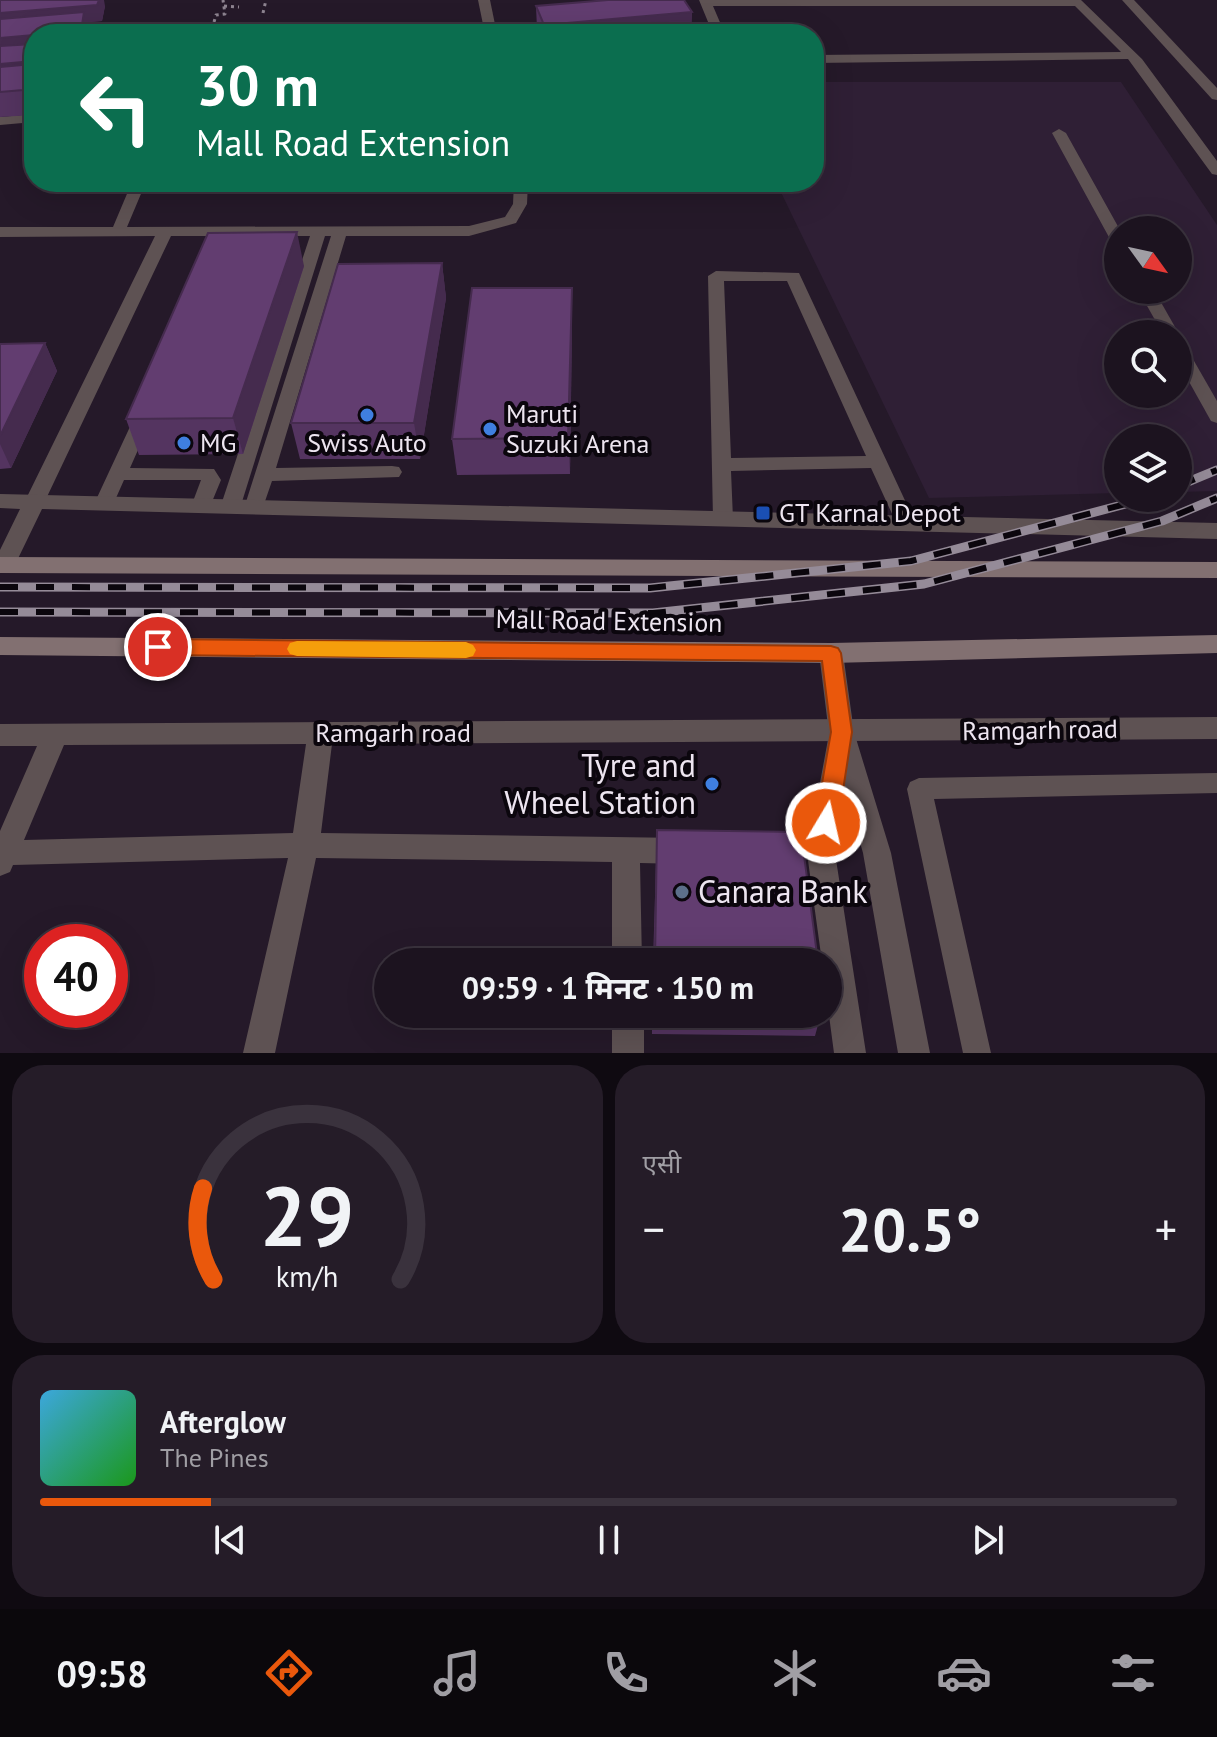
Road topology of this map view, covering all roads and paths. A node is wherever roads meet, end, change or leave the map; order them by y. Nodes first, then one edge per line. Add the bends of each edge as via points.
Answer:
1 (223, 0) edge
2 (266, 0) edge
3 (484, 0) edge
4 (1128, 0) edge
5 (706, 2) edge
6 (1077, 2) edge
7 (224, 6) junction
8 (239, 7) dead end
9 (263, 13) dead end
10 (214, 22) dead end
11 (489, 24) edge
12 (715, 24) edge
13 (1130, 55) junction
14 (824, 59) edge
15 (1217, 96) edge
16 (24, 119) edge
17 (0, 121) edge
18 (1059, 133) dead end
19 (1217, 171) edge
20 (135, 192) edge
21 (521, 192) edge
22 (1105, 216) edge
23 (319, 231) junction
24 (340, 231) junction
25 (0, 232) edge
26 (118, 232) junction
27 (165, 232) junction
28 (300, 232) junction
29 (290, 260) edge
30 (1192, 372) edge
31 (150, 404) edge
32 (1217, 417) edge
33 (878, 462) junction
34 (722, 465) junction
35 (392, 472) dead end
36 (118, 474) junction
37 (265, 475) junction
38 (0, 501) edge
39 (35, 501) junction
40 (105, 502) junction
41 (202, 504) junction
42 (231, 505) junction
43 (255, 505) junction
44 (723, 519) junction
45 (906, 524) junction
46 (1217, 531) edge
47 (2, 565) edge
48 (1217, 570) edge
49 (1217, 644) edge
50 (0, 646) edge
51 (831, 653) junction
52 (1217, 728) edge
53 (841, 732) junction
54 (321, 733) junction
55 (0, 735) edge
56 (55, 735) junction
57 (1217, 783) edge
58 (305, 845) junction
59 (626, 850) junction
60 (716, 851) edge
61 (791, 853) edge
62 (821, 853) junction
63 (2, 857) edge
64 (627, 948) edge
65 (628, 1028) edge
66 (259, 1053) edge
67 (628, 1053) edge
68 (850, 1053) edge
69 (914, 1053) edge
70 (977, 1053) edge

1 - 7 path
2 - 9 path
3 - 11 lane
4 - 15 lane
5 - 6 lane
5 - 12 lane
6 - 13 lane
7 - 8 path
7 - 10 path via 225,14 216,15
13 - 14 lane
13 - 19 lane
16 - 17 lane
18 - 22 lane
20 - 26 lane
21 - 24 lane via 511,220 493,227
23 - 24 lane
23 - 28 lane
23 - 42 lane
24 - 37 lane via 333,280
25 - 26 lane
26 - 27 lane
27 - 28 lane via 222,238
27 - 39 lane
28 - 29 lane
30 - 32 lane
31 - 36 lane
33 - 34 lane
33 - 34 lane via 793,276 716,276
33 - 45 lane
34 - 44 lane
35 - 37 lane
36 - 40 lane
36 - 41 lane via 207,474 211,480
37 - 43 lane
38 - 39 street
39 - 40 street
39 - 47 street
40 - 41 street
41 - 42 street
42 - 43 street
43 - 44 street
44 - 45 street
45 - 46 street
47 - 48 main road, Mall Road Extension
49 - 51 main road, Mall Road Extension
50 - 51 main road, Mall Road Extension
51 - 53 street
52 - 53 street, Ramgarh road
53 - 54 street, Ramgarh road
53 - 62 street
53 - 69 street via 877,853
54 - 56 street, Ramgarh road
54 - 58 street
55 - 56 street, Ramgarh road
56 - 63 street
57 - 70 lane via 919,789
58 - 59 street
58 - 63 street
58 - 66 street
59 - 60 street
59 - 64 street
61 - 62 street
62 - 68 street
65 - 67 street

